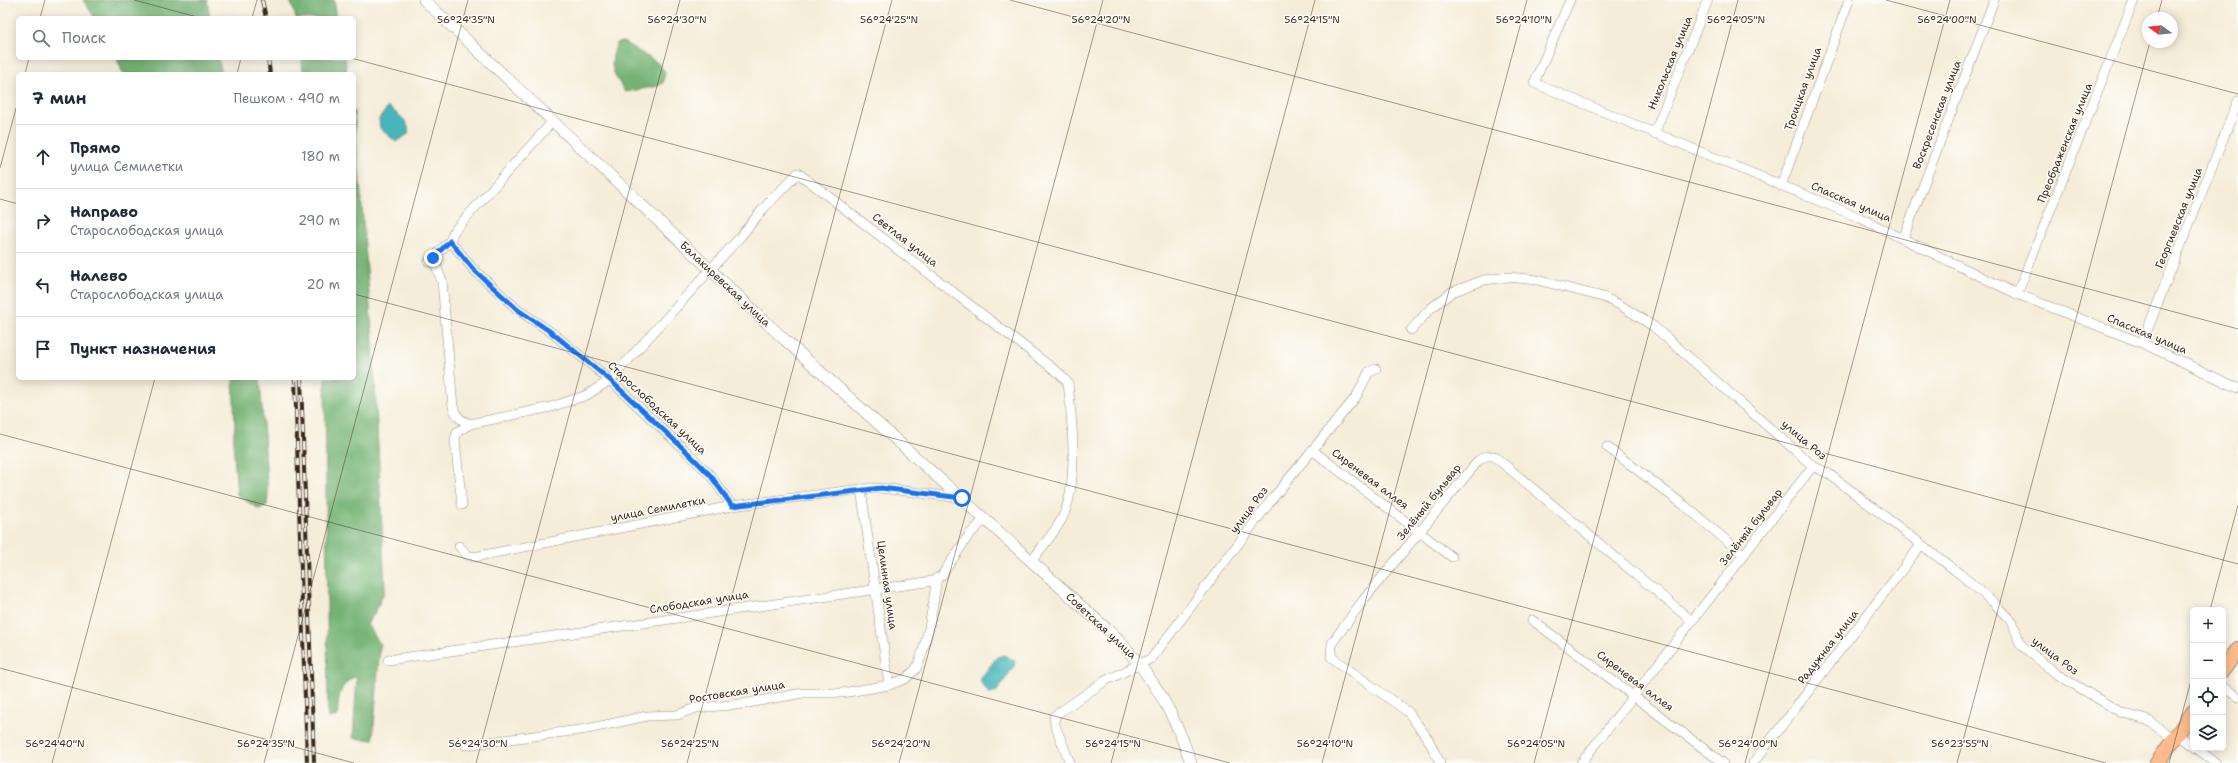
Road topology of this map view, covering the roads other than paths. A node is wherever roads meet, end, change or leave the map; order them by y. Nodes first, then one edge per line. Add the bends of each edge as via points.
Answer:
1 (424, 0) edge
2 (1570, 0) edge
3 (1708, 0) edge
4 (1848, 0) edge
5 (1994, 0) edge
6 (2134, 0) edge
7 (2238, 101) edge
8 (552, 122) junction
9 (1654, 134) junction
10 (1780, 186) junction
11 (1903, 239) junction
12 (450, 241) junction
13 (709, 270) junction
14 (2017, 294) junction
15 (1411, 330) dead end
16 (2142, 343) junction
17 (1376, 369) dead end
18 (610, 380) junction
19 (2238, 388) edge
20 (470, 424) junction
21 (1607, 447) dead end
22 (1312, 450) junction
23 (1813, 466) junction
24 (861, 489) junction
25 (962, 498) junction
26 (462, 505) dead end
27 (732, 506) junction
28 (985, 519) junction
29 (1420, 532) junction
30 (1921, 545) junction
31 (459, 546) dead end
32 (1744, 555) junction
33 (1452, 557) dead end
34 (1031, 562) junction
35 (937, 578) junction
36 (875, 588) junction
37 (1532, 620) dead end
38 (1692, 622) junction
39 (2238, 649) edge
40 (388, 660) dead end
41 (1141, 664) junction
42 (2226, 666) edge
43 (889, 685) junction
44 (2226, 689) edge
45 (1635, 696) junction
46 (2238, 697) edge
47 (2191, 715) edge
48 (2175, 737) junction
49 (2190, 744) edge
50 (465, 745) dead end
51 (2200, 751) edge
52 (1070, 763) edge
53 (1191, 763) edge
54 (1440, 763) edge
55 (1581, 763) edge
56 (1723, 763) edge
57 (1753, 763) edge
58 (2157, 763) edge
59 (2216, 763) edge

1 - 8 street, Балакиревская улица
2 - 9 street, Спасская улица via 1534,83
3 - 9 street, Никольская улица
4 - 10 street, Троицкая улица
5 - 11 street, Воскресенская улица
6 - 14 street, Преображенская улица
7 - 16 street, Георгиевская улица
8 - 12 street via 454,231
8 - 13 street, Балакиревская улица
9 - 10 street, Спасская улица
10 - 11 street, Спасская улица via 1858,217
11 - 14 street, Спасская улица
12 - 18 street, Старослободская улица via 473,269 518,310 551,332
12 - 20 street via 431,260 442,281 453,407 456,415
13 - 18 street, Светлая улица
13 - 25 street, Балакиревская улица
13 - 34 street, Светлая улица via 798,172 1060,374 1068,383 1073,458 1070,492 1061,521
14 - 16 street, Спасская улица
15 - 23 street, улица Роз via 1430,309 1452,292 1484,280 1508,277 1537,280 1603,297 1653,326
16 - 19 street, Спасская улица
17 - 22 street, улица Роз via 1369,372 1356,397
18 - 20 street, Светлая улица via 587,395 551,407
18 - 27 street, Старослободская улица via 711,476
20 - 26 street via 457,432 455,440
21 - 32 street
22 - 29 street, Сиреневая аллея
22 - 41 street, улица Роз via 1152,658
23 - 30 street, улица Роз via 1829,474
23 - 32 street, Зелёный бульвар
24 - 25 street, улица Семилетки via 881,488
24 - 27 street, улица Семилетки
24 - 36 street, Целинная улица
25 - 28 street, Балакиревская улица
27 - 31 street, улица Семилетки via 474,557 467,556
28 - 34 street, Балакиревская улица
28 - 35 street, Слободская улица via 969,535 948,567
29 - 33 street, Сиреневая аллея
29 - 38 street, Зелёный бульвар via 1479,460 1486,456 1494,456
29 - 54 street, Зелёный бульвар via 1364,599 1332,643 1331,657 1408,712 1428,739
30 - 48 street, улица Роз via 1993,602 2013,623 2020,644 2055,673 2120,712 2149,720
30 - 57 street, Радужная улица
32 - 38 street, Зелёный бульвар
34 - 41 street, Советская улица via 1118,639
35 - 36 street, Слободская улица via 915,585
35 - 43 street, Ростовская улица via 929,628 916,669 905,679
36 - 40 street, Слободская улица
36 - 43 street, Целинная улица
37 - 45 street, Сиреневая аллея
38 - 45 street, Зелёный бульвар
39 - 42 main road
41 - 52 street, улица Роз via 1105,681 1054,716
41 - 53 street, Советская улица via 1152,678 1181,732
43 - 50 street, Ростовская улица via 842,693 803,693 743,704 696,708 677,715 648,716 587,729
44 - 46 street
45 - 55 street, Зелёный бульвар
45 - 56 street, Сиреневая аллея
47 - 48 main road
48 - 49 street, улица Роз
48 - 58 main road
51 - 59 street

